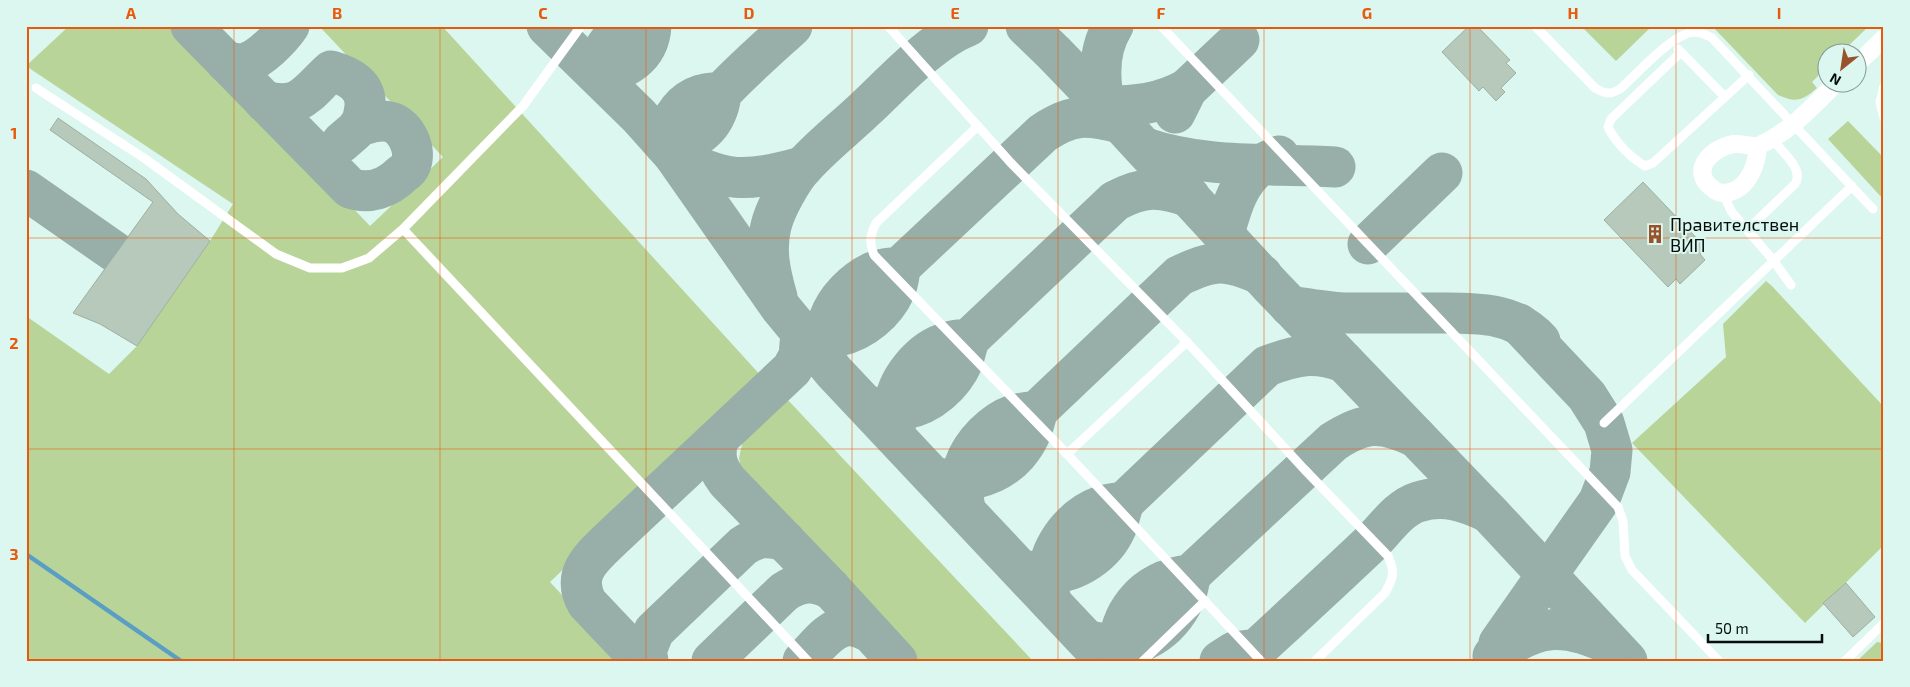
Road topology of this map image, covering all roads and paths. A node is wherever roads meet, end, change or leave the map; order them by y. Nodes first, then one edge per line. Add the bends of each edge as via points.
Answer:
1 (581, 26) edge
2 (888, 26) edge
3 (1161, 26) edge
4 (1535, 26) edge
5 (1884, 38) edge
6 (1672, 42) junction
7 (1681, 52) junction
8 (1868, 53) edge
9 (1749, 75) junction
10 (1884, 86) edge
11 (36, 88) dead end
12 (1827, 92) edge
13 (1725, 97) junction
14 (1884, 118) edge
15 (1794, 124) junction
16 (978, 126) junction
17 (1764, 142) junction
18 (1852, 186) junction
19 (1726, 193) junction
20 (1873, 209) dead end
21 (403, 228) junction
22 (1747, 230) junction
23 (1772, 260) junction
24 (1791, 285) dead end
25 (1187, 342) junction
26 (1604, 423) dead end
27 (1067, 454) junction
28 (1205, 602) junction
29 (1884, 623) edge
30 (808, 661) edge
31 (1143, 661) edge
32 (1261, 661) edge
33 (1314, 661) edge
34 (1719, 661) edge
35 (1845, 661) edge

1 - 21 lane via 523,106
2 - 16 lane
3 - 34 lane via 1618,507 1624,556 1632,570
4 - 6 lane via 1595,88 1612,94
5 - 8 street
6 - 7 lane
6 - 9 lane via 1686,34 1704,33
7 - 13 lane
7 - 13 lane via 1611,119 1608,127 1612,134 1637,162 1644,166 1653,163
9 - 13 lane
9 - 15 lane
10 - 14 lane via 1880,102
11 - 21 lane via 144,158 276,254 310,268 342,268 369,258
12 - 15 street
15 - 17 street
15 - 18 lane
16 - 25 lane
16 - 27 lane via 876,222 870,244 874,255
17 - 19 street via 1750,176 1735,191
17 - 19 street via 1724,146 1707,159 1702,172 1704,180 1718,193
17 - 22 lane via 1798,171 1799,178
18 - 20 lane
18 - 23 lane
19 - 22 lane via 1731,211
21 - 30 lane
22 - 23 lane
23 - 24 lane
23 - 26 lane
25 - 27 lane
25 - 33 lane via 1384,551 1394,570 1392,582 1385,593
27 - 28 lane
28 - 31 lane
28 - 32 lane
29 - 35 lane

